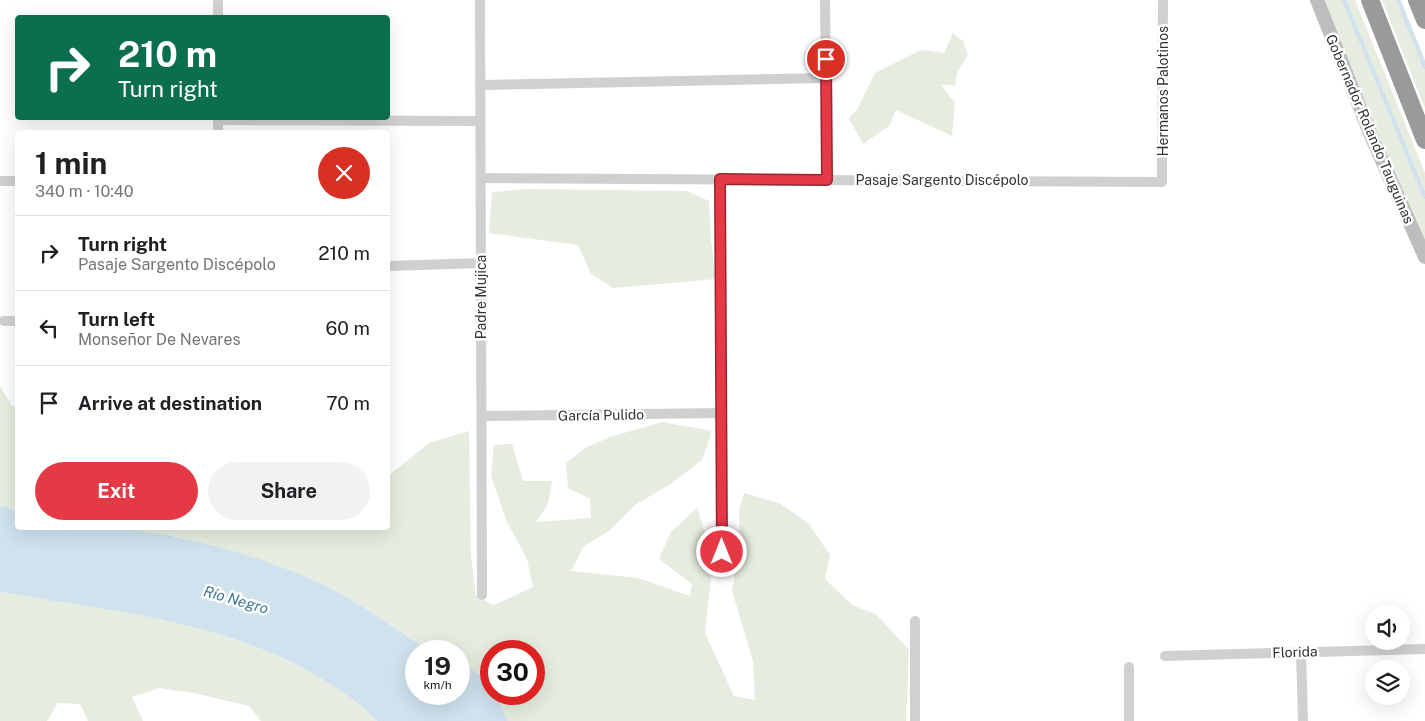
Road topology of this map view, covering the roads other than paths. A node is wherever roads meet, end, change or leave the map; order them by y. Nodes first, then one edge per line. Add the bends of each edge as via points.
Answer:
1 (218, 0) edge
2 (480, 0) edge
3 (825, 0) edge
4 (1163, 0) edge
5 (1317, 0) edge
6 (1370, 0) edge
7 (1417, 0) edge
8 (218, 15) edge
9 (1425, 20) edge
10 (826, 78) junction
11 (480, 85) junction
12 (390, 120) edge
13 (480, 120) junction
14 (1425, 140) edge
15 (481, 178) junction
16 (720, 179) junction
17 (827, 180) junction
18 (0, 181) edge
19 (15, 181) edge
20 (1162, 182) joint
21 (1425, 257) edge
22 (481, 263) junction
23 (390, 266) edge
24 (4, 321) dead end
25 (15, 321) edge
26 (720, 414) junction
27 (482, 416) junction
28 (722, 552) dead end
29 (482, 595) dead end
30 (915, 621) dead end
31 (1425, 649) edge
32 (1302, 651) junction
33 (1165, 656) dead end
34 (1129, 667) dead end
35 (915, 721) edge
36 (1129, 721) edge
37 (1303, 721) edge

1 - 8 street
2 - 11 street, Padre Mujica
3 - 10 street
4 - 20 street, Hermanos Palotinos
5 - 21 street, Gobernador Rolando Tauguinas via 1372,138
6 - 14 highway
7 - 9 highway
10 - 11 street
10 - 17 street
11 - 13 street, Padre Mujica
12 - 13 street
13 - 15 street, Padre Mujica
15 - 16 street, Pasaje Sargento Discépolo
15 - 22 street, Padre Mujica
16 - 17 street, Pasaje Sargento Discépolo
16 - 26 street
17 - 20 street, Pasaje Sargento Discépolo
18 - 19 street
22 - 23 street
22 - 27 street, Padre Mujica
24 - 25 street
26 - 27 street, García Pulido
26 - 28 street
27 - 29 street, Padre Mujica
30 - 35 street
31 - 32 street, Florida
32 - 33 street, Florida
32 - 37 street
34 - 36 street

